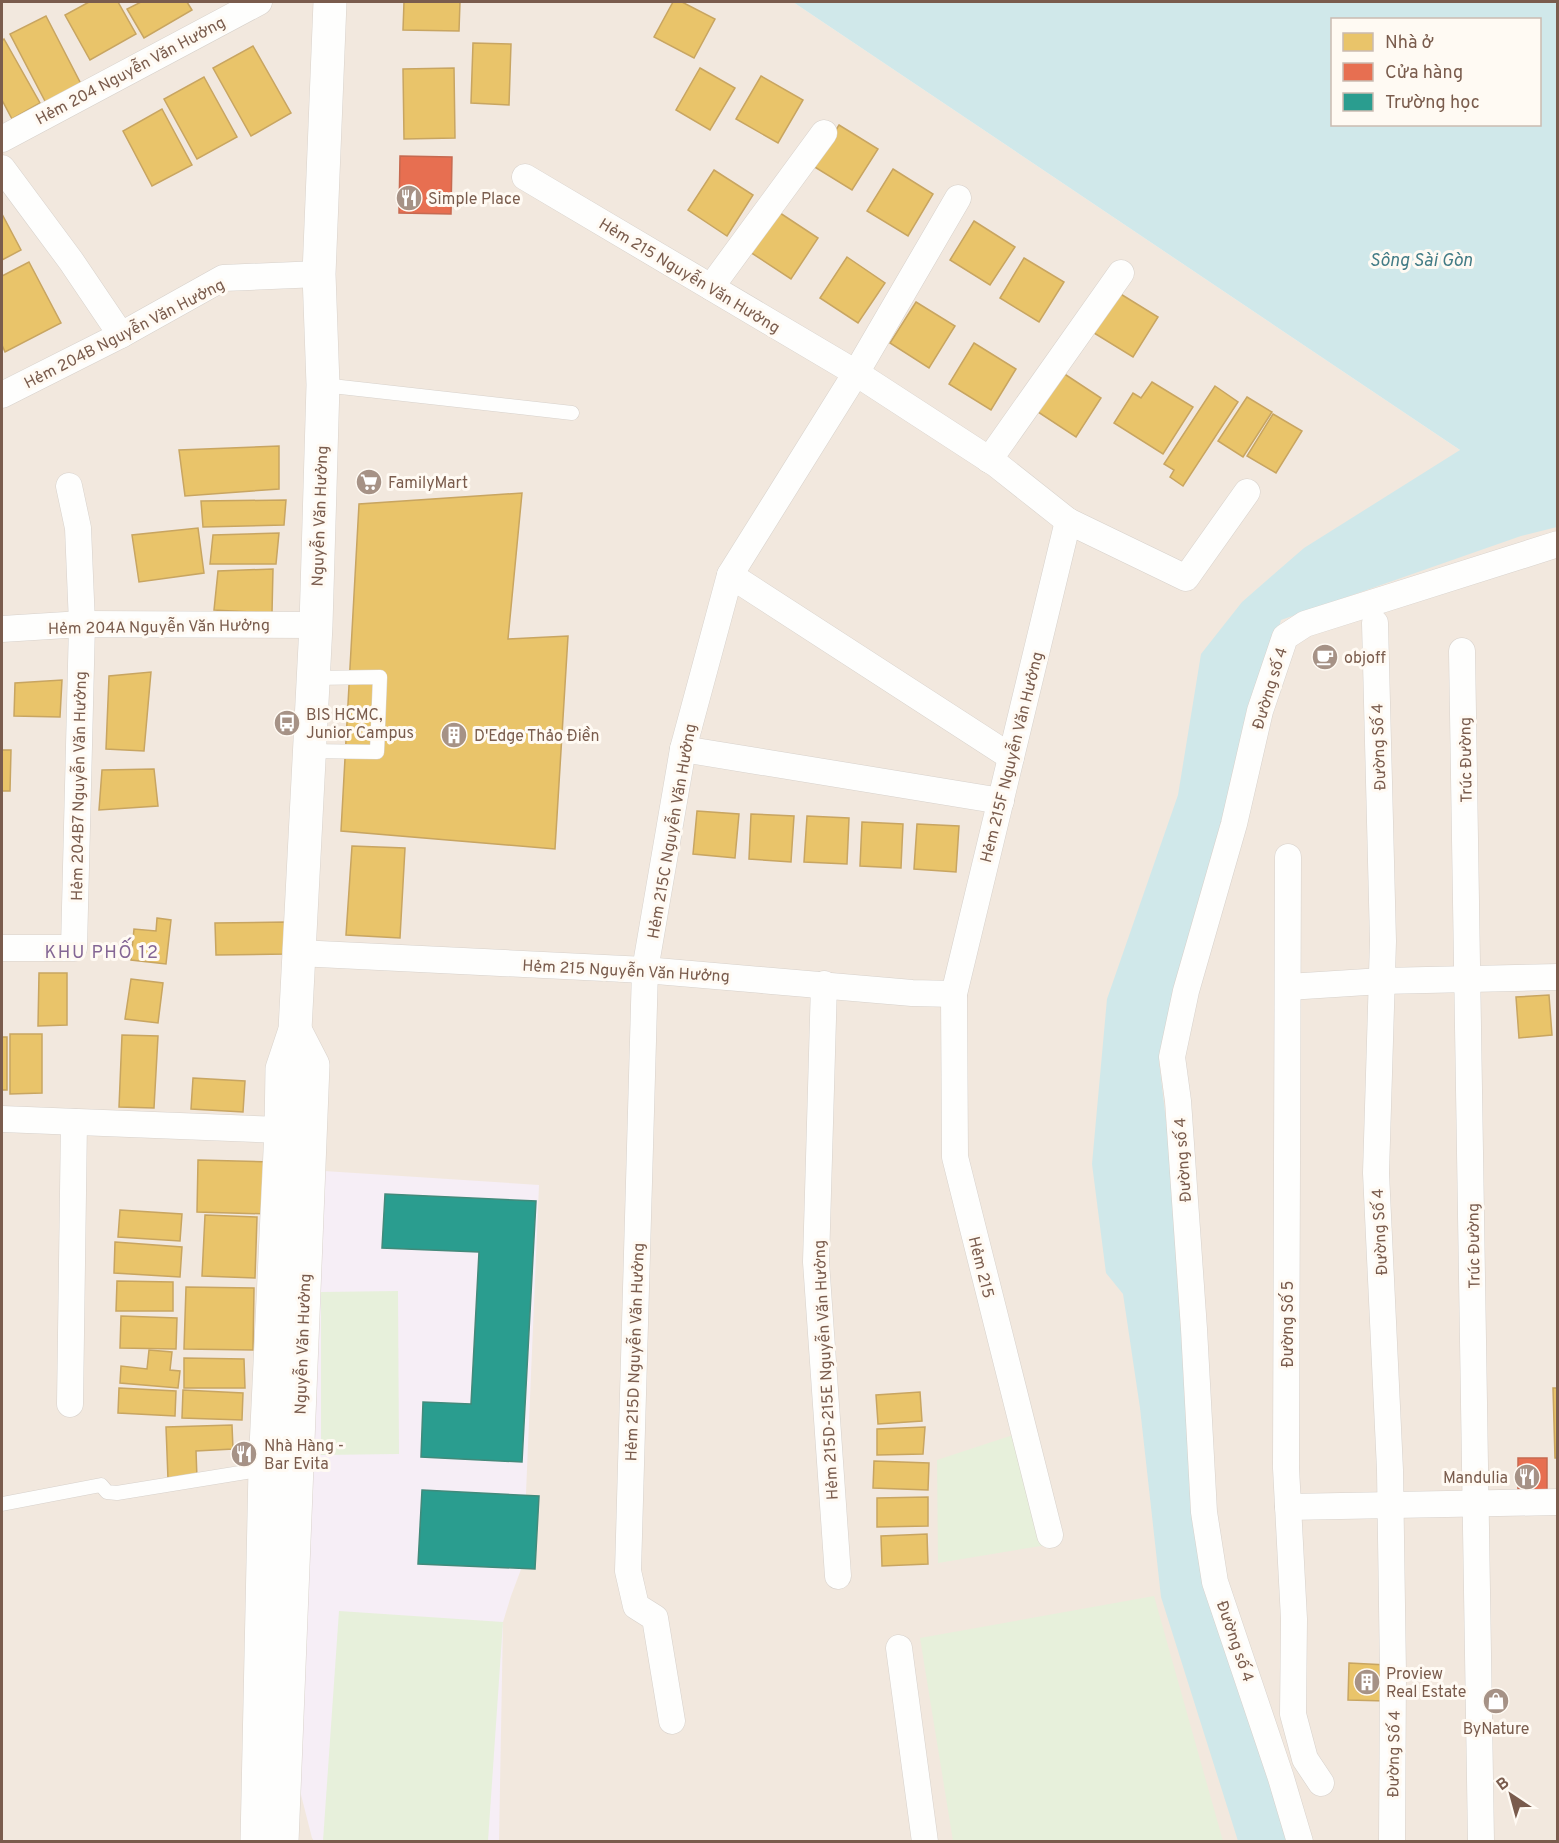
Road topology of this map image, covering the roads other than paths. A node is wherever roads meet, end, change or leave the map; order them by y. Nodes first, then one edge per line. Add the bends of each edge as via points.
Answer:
1 (259, 2) edge
2 (330, 2) edge
3 (824, 133) dead end
4 (2, 139) edge
5 (2, 168) edge
6 (525, 177) dead end
7 (958, 198) dead end
8 (1121, 273) dead end
9 (320, 274) junction
10 (711, 287) junction
11 (121, 335) junction
12 (856, 373) junction
13 (323, 385) junction
14 (2, 395) edge
15 (572, 413) dead end
16 (989, 460) junction
17 (69, 486) dead end
18 (1247, 492) dead end
19 (1068, 521) junction
20 (1557, 544) edge
21 (730, 575) junction
22 (1376, 608) junction
23 (82, 624) junction
24 (316, 625) junction
25 (2, 629) edge
26 (1462, 651) dead end
27 (312, 678) junction
28 (683, 749) junction
29 (309, 751) junction
30 (1011, 757) junction
31 (1000, 801) junction
32 (1288, 857) dead end
33 (2, 948) edge
34 (298, 953) junction
35 (645, 970) junction
36 (1557, 977) edge
37 (1469, 978) junction
38 (1382, 981) junction
39 (824, 984) junction
40 (1288, 987) junction
41 (954, 994) junction
42 (296, 1030) junction
43 (2, 1119) edge
44 (74, 1122) junction
45 (281, 1130) junction
46 (70, 1404) dead end
47 (265, 1468) junction
48 (1557, 1502) edge
49 (1477, 1503) junction
50 (2, 1504) edge
51 (1391, 1504) junction
52 (1288, 1507) junction
53 (1050, 1535) dead end
54 (838, 1576) dead end
55 (899, 1648) dead end
56 (672, 1721) dead end
57 (1321, 1784) dead end
58 (257, 1842) edge
59 (282, 1842) edge
60 (925, 1842) edge
61 (1300, 1842) edge
62 (1392, 1842) edge
63 (1481, 1842) edge

1 - 4 street, Hẻm 204 Nguyễn Văn Hưởng
2 - 9 main road, Nguyễn Văn Hưởng
3 - 10 street
5 - 11 street
6 - 10 street, Hẻm 215 Nguyễn Văn Hưởng
7 - 12 street, Hẻm 215C Nguyễn Văn Hưởng
8 - 16 street
9 - 11 street, Hẻm 204B Nguyễn Văn Hưởng via 223,278
9 - 13 main road, Nguyễn Văn Hưởng
10 - 12 street, Hẻm 215 Nguyễn Văn Hưởng
11 - 14 street, Hẻm 204B Nguyễn Văn Hưởng
12 - 16 street, Hẻm 215 Nguyễn Văn Hưởng
12 - 21 street, Hẻm 215C Nguyễn Văn Hưởng
13 - 15 lane
13 - 24 main road, Nguyễn Văn Hưởng
16 - 19 street, Hẻm 215 Nguyễn Văn Hưởng
17 - 23 street via 78,528
18 - 19 street, Hẻm 215 Nguyễn Văn Hưởng via 1186,578
19 - 30 street, Hẻm 215F Nguyễn Văn Hưởng
20 - 22 street, Đường số 4
21 - 28 street, Hẻm 215C Nguyễn Văn Hưởng
21 - 30 street
22 - 38 street, Đường Số 4
22 - 61 street, Đường số 4 via 1305,624 1285,637 1260,711 1172,1057 1188,1238 1203,1512 1215,1582
23 - 24 street, Hẻm 204A Nguyễn Văn Hưởng
23 - 25 street, Hẻm 204A Nguyễn Văn Hưởng
23 - 33 street, Hẻm 204B7 Nguyễn Văn Hưởng via 74,948
24 - 27 main road, Nguyễn Văn Hưởng
26 - 37 street, Trúc Đường
27 - 29 main road, Nguyễn Văn Hưởng
27 - 29 lane via 380,677 377,752
28 - 31 street
28 - 35 street, Hẻm 215C Nguyễn Văn Hưởng
29 - 34 main road, Nguyễn Văn Hưởng
30 - 31 street, Hẻm 215F Nguyễn Văn Hưởng
31 - 41 street, Hẻm 215F Nguyễn Văn Hưởng
32 - 40 street, Đường Số 5
34 - 35 street, Hẻm 215 Nguyễn Văn Hưởng
34 - 42 main road, Nguyễn Văn Hưởng
35 - 39 street, Hẻm 215 Nguyễn Văn Hưởng
35 - 56 street, Hẻm 215D Nguyễn Văn Hưởng via 628,1570 636,1606 655,1618
36 - 37 street
37 - 38 street
37 - 49 street, Trúc Đường
38 - 40 street
38 - 51 street, Đường Số 4 via 1376,1173
39 - 41 street, Hẻm 215 Nguyễn Văn Hưởng
39 - 54 street, Hẻm 215D-215E Nguyễn Văn Hưởng via 816,1262
40 - 52 street, Đường Số 5
41 - 53 street, Hẻm 215 via 954,1158
42 - 45 main road, Nguyễn Văn Hưởng via 282,1069
42 - 59 main road, Nguyễn Văn Hưởng via 313,1065
43 - 44 street
44 - 45 street
44 - 46 street
45 - 47 main road, Nguyễn Văn Hưởng
47 - 50 lane via 117,1493 100,1485
47 - 58 main road, Nguyễn Văn Hưởng
48 - 49 street
49 - 51 street
49 - 63 street, Trúc Đường
51 - 52 street
51 - 62 street, Đường Số 4
52 - 57 street, Đường Số 5 via 1294,1619 1293,1714 1305,1759
55 - 60 street

